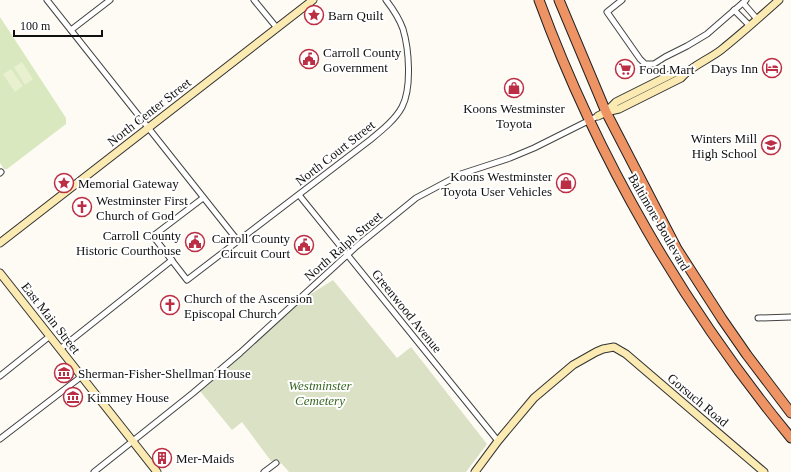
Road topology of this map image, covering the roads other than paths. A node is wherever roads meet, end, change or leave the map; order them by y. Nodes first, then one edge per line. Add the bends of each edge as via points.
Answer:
1 (47, 0) edge
2 (110, 0) edge
3 (254, 0) edge
4 (313, 0) edge
5 (386, 0) edge
6 (539, 0) edge
7 (560, 0) edge
8 (622, 0) edge
9 (779, 0) edge
10 (744, 2) edge
11 (734, 10) junction
12 (757, 19) junction
13 (750, 26) junction
14 (277, 28) junction
15 (71, 30) junction
16 (602, 114) junction
17 (590, 121) junction
18 (148, 128) junction
19 (299, 195) junction
20 (203, 198) junction
21 (238, 241) junction
22 (0, 243) edge
23 (347, 254) junction
24 (172, 260) junction
25 (0, 273) edge
26 (791, 317) edge
27 (758, 318) dead end
28 (50, 336) junction
29 (60, 348) junction
30 (0, 376) edge
31 (82, 376) junction
32 (791, 413) edge
33 (791, 438) edge
34 (0, 439) edge
35 (132, 441) junction
36 (498, 441) junction
37 (276, 463) dead end
38 (94, 472) edge
39 (157, 472) edge
40 (264, 472) edge
41 (475, 472) edge
42 (764, 472) edge

1 - 15 street
2 - 15 street
3 - 14 street
4 - 14 street, North Center Street
5 - 19 street, North Court Street via 400,21 406,42 408,78 403,106 380,132
6 - 17 highway, Baltimore Boulevard
7 - 16 highway, Baltimore Boulevard
8 - 11 street via 607,12 645,64 654,64 707,34
9 - 12 street
10 - 11 street
10 - 12 street
11 - 13 street
12 - 13 street
13 - 16 street via 681,78 619,109
14 - 18 street, North Center Street
15 - 18 street
16 - 17 street, North Ralph Street
16 - 32 highway, Baltimore Boulevard via 687,265 747,355
17 - 23 street, North Ralph Street via 536,148 461,174 437,186 416,198
17 - 33 highway, Baltimore Boulevard via 626,192 677,280 750,386
18 - 20 street
18 - 22 street, North Center Street
19 - 21 street, North Court Street
19 - 23 street, Greenwood Avenue
20 - 21 street
20 - 24 street via 153,236
21 - 24 street, North Court Street via 187,280
23 - 35 street, North Ralph Street via 240,353
23 - 36 street, Greenwood Avenue
24 - 29 street
25 - 28 street, East Main Street
26 - 27 street
28 - 29 street, East Main Street
28 - 30 street
29 - 31 street, East Main Street
31 - 34 street
31 - 35 street, East Main Street
35 - 38 street, North Ralph Street
35 - 39 street, East Main Street
36 - 41 street
36 - 42 street, Gorsuch Road via 534,398 573,365 596,352 614,348 626,354
37 - 40 street

